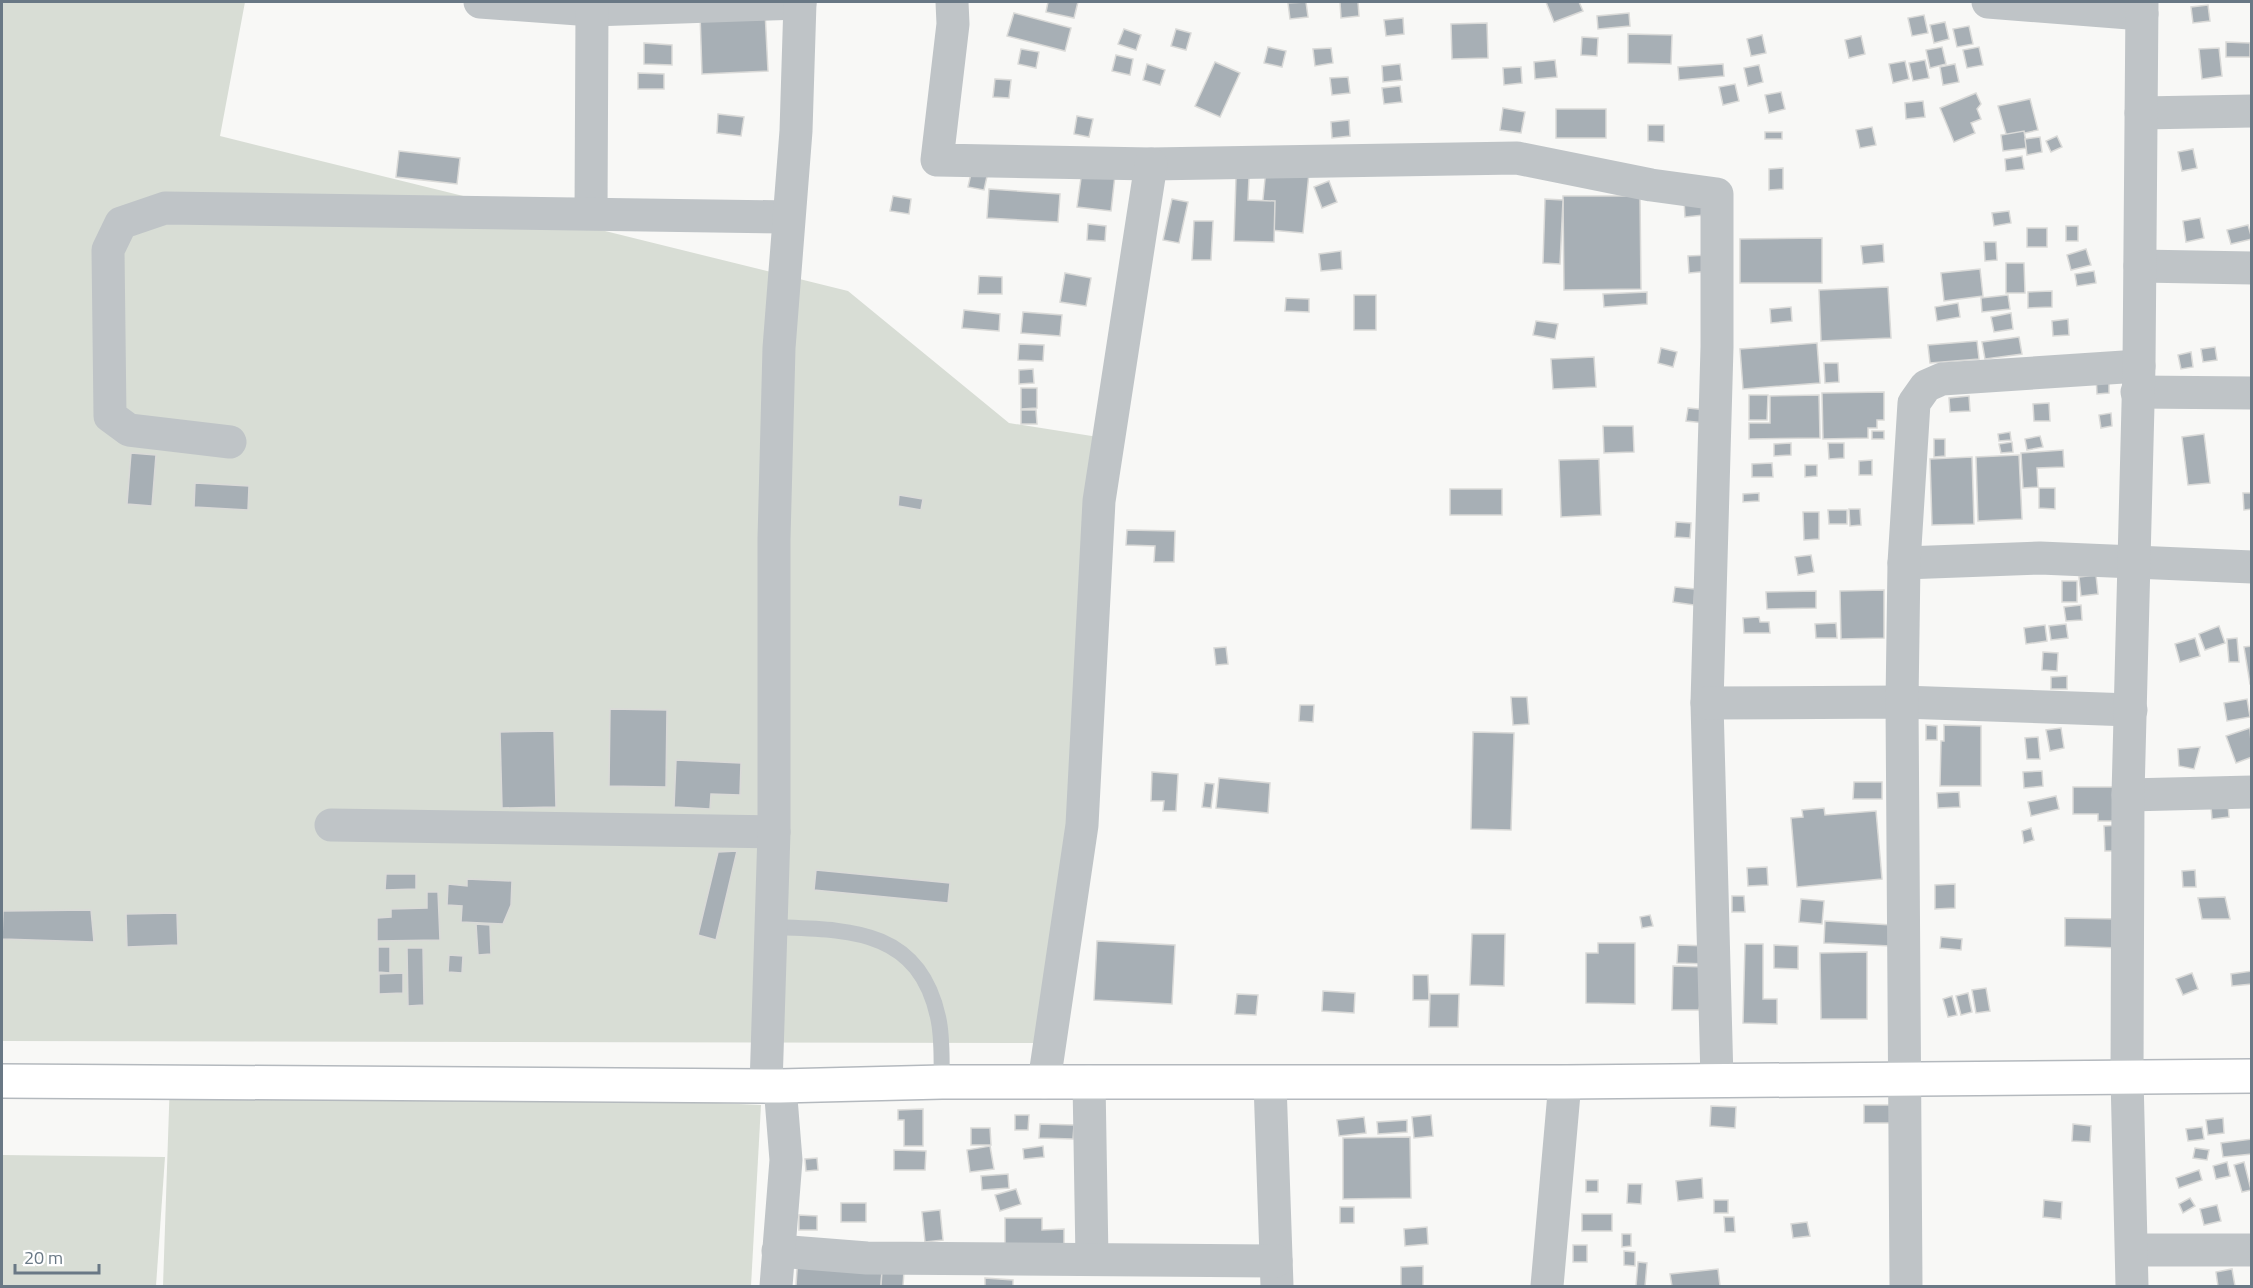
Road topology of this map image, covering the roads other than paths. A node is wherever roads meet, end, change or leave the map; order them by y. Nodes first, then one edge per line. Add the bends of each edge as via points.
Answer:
1 (480, 2) edge
2 (800, 2) edge
3 (952, 2) edge
4 (1988, 2) edge
5 (2142, 8) edge
6 (592, 10) junction
7 (2252, 111) edge
8 (2141, 113) junction
9 (1151, 164) junction
10 (591, 213) junction
11 (788, 217) junction
12 (2140, 266) junction
13 (2252, 268) edge
14 (2138, 379) junction
15 (2252, 393) edge
16 (230, 442) dead end
17 (2134, 562) junction
18 (1904, 563) junction
19 (2252, 567) edge
20 (1902, 702) junction
21 (1707, 703) junction
22 (2131, 710) junction
23 (2252, 792) edge
24 (2128, 795) junction
25 (330, 825) dead end
26 (774, 832) junction
27 (771, 927) junction
28 (2252, 1076) edge
29 (2127, 1077) junction
30 (1904, 1078) junction
31 (1717, 1080) junction
32 (2, 1081) edge
33 (942, 1082) junction
34 (1044, 1082) junction
35 (1089, 1082) junction
36 (1565, 1082) junction
37 (1270, 1083) junction
38 (773, 1086) junction
39 (2132, 1250) junction
40 (2252, 1250) edge
41 (778, 1251) junction
42 (1092, 1259) junction
43 (1277, 1274) edge
44 (776, 1287) edge
45 (1547, 1287) edge
46 (1906, 1287) edge
47 (2132, 1287) edge

1 - 6 street
2 - 6 street
2 - 11 street via 796,130
3 - 9 street via 953,24 937,160
4 - 5 street
5 - 8 street
6 - 10 street
7 - 8 street
8 - 12 street
9 - 21 street via 1517,158 1717,194 1717,347
9 - 34 street via 1099,501 1082,825
10 - 11 street
10 - 16 street via 165,208 121,223 108,250 110,416 129,430
11 - 26 street via 779,348 774,539
12 - 13 street
12 - 14 street
14 - 15 street
14 - 17 street
14 - 18 street via 1942,379 1926,386 1914,403
17 - 18 street via 2040,558
17 - 19 street
17 - 22 street
18 - 20 street
20 - 21 street
20 - 22 street
20 - 30 street
21 - 31 street
22 - 24 street
23 - 24 street
24 - 29 street
25 - 26 street
26 - 27 street
27 - 33 lane via 850,930 877,938 907,959 917,969 939,1019
27 - 38 street
28 - 29 street
29 - 30 street
29 - 39 street
30 - 31 street
30 - 46 street
31 - 36 street
32 - 38 street
33 - 34 street
33 - 38 street
34 - 35 street
35 - 37 street
35 - 42 street
36 - 37 street
36 - 45 street
37 - 43 street
38 - 41 street via 786,1160
39 - 40 street
39 - 47 street
41 - 42 street via 867,1258
41 - 44 street
42 - 43 street

